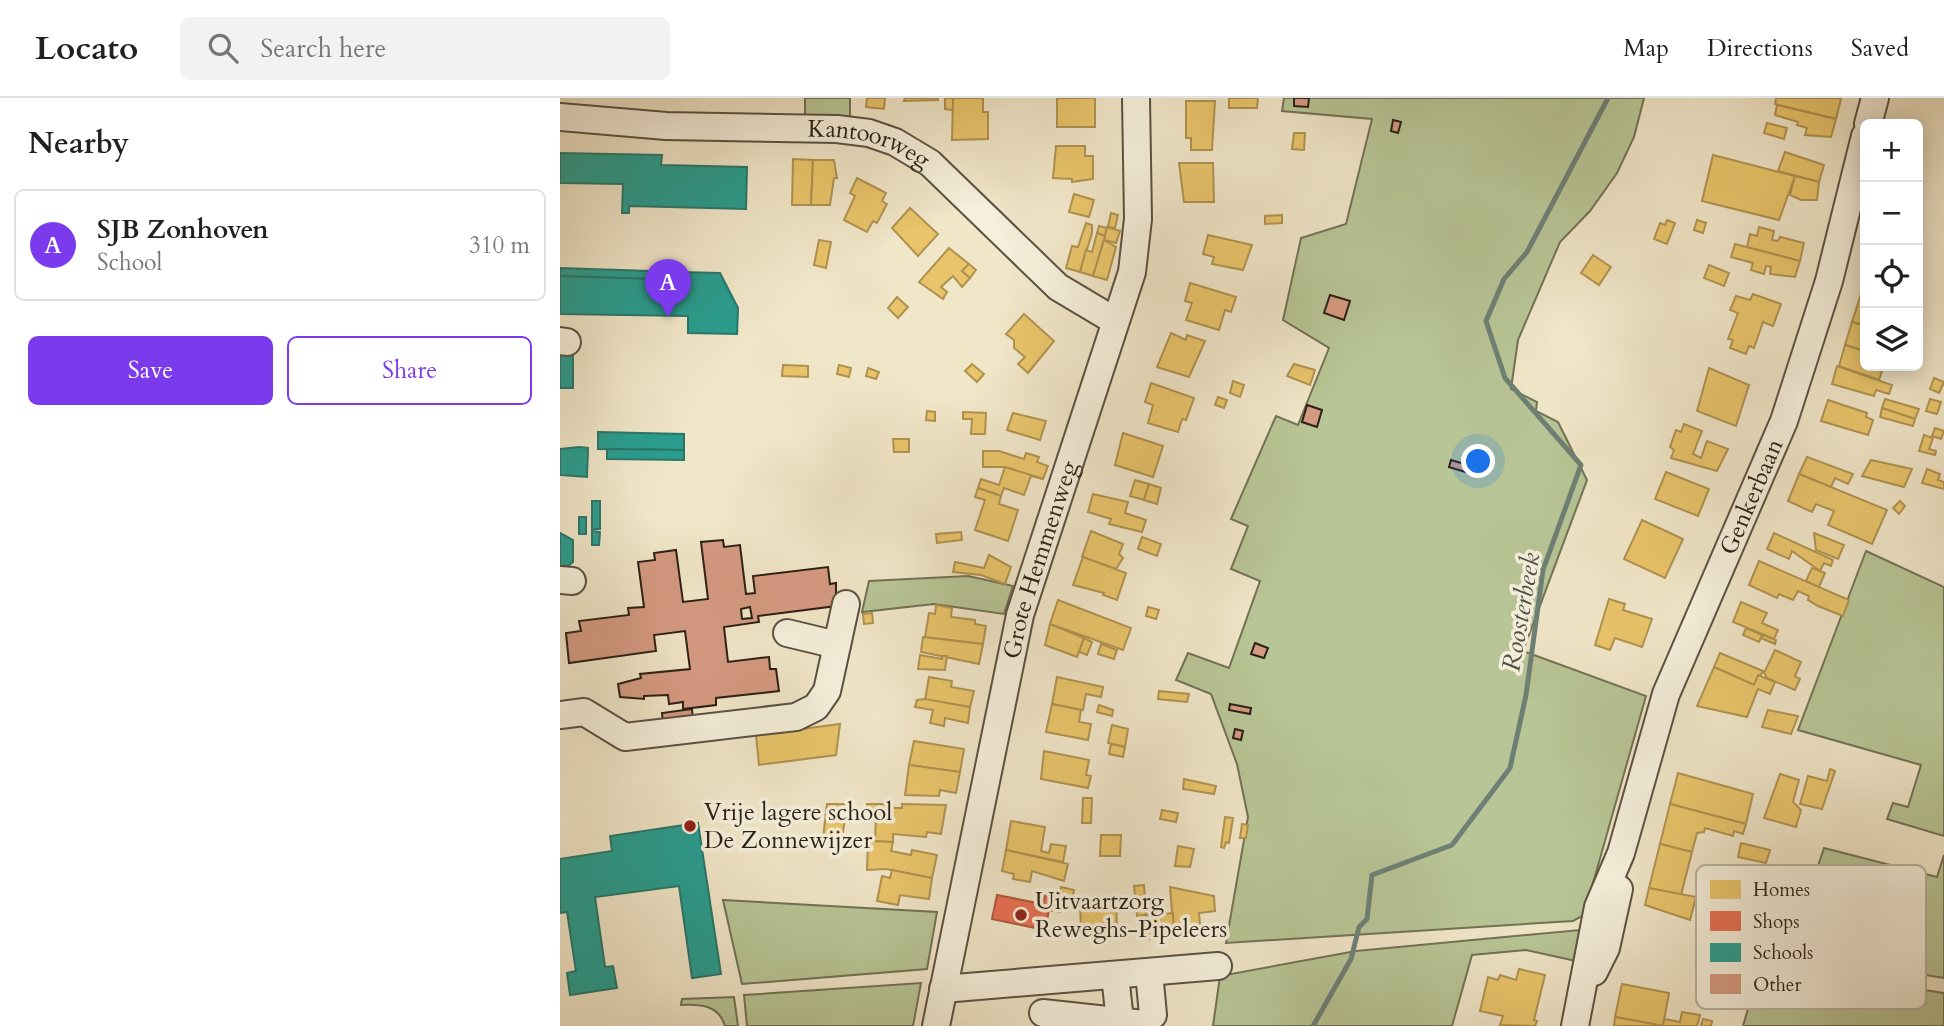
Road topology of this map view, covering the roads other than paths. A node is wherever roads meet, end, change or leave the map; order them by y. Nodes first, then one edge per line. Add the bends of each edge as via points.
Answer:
1 (1136, 98) edge
2 (1875, 98) edge
3 (560, 117) edge
4 (1869, 119) edge
5 (1860, 155) edge
6 (1115, 321) junction
7 (846, 604) dead end
8 (787, 633) dead end
9 (837, 645) junction
10 (560, 715) edge
11 (1218, 966) dead end
12 (1149, 972) junction
13 (1115, 975) junction
14 (943, 989) junction
15 (1043, 1013) dead end
16 (1139, 1020) junction
17 (936, 1026) edge
18 (1575, 1026) edge

1 - 6 street, Grote Hemmenweg via 1138,219 1132,272
2 - 4 street
3 - 6 street, Kantoorweg via 666,126 837,129 895,142 930,163 1058,287
5 - 18 street, Genkerbaan via 1805,362 1762,476 1666,694 1621,853 1609,939 1598,968 1585,985
6 - 14 street, Grote Hemmenweg via 1020,615
7 - 9 street
8 - 9 street
9 - 10 street via 827,691 816,708 796,717 625,737 584,712
11 - 12 street
12 - 13 street
12 - 16 street
13 - 14 street
13 - 16 street
14 - 17 street, Grote Hemmenweg
15 - 16 street

